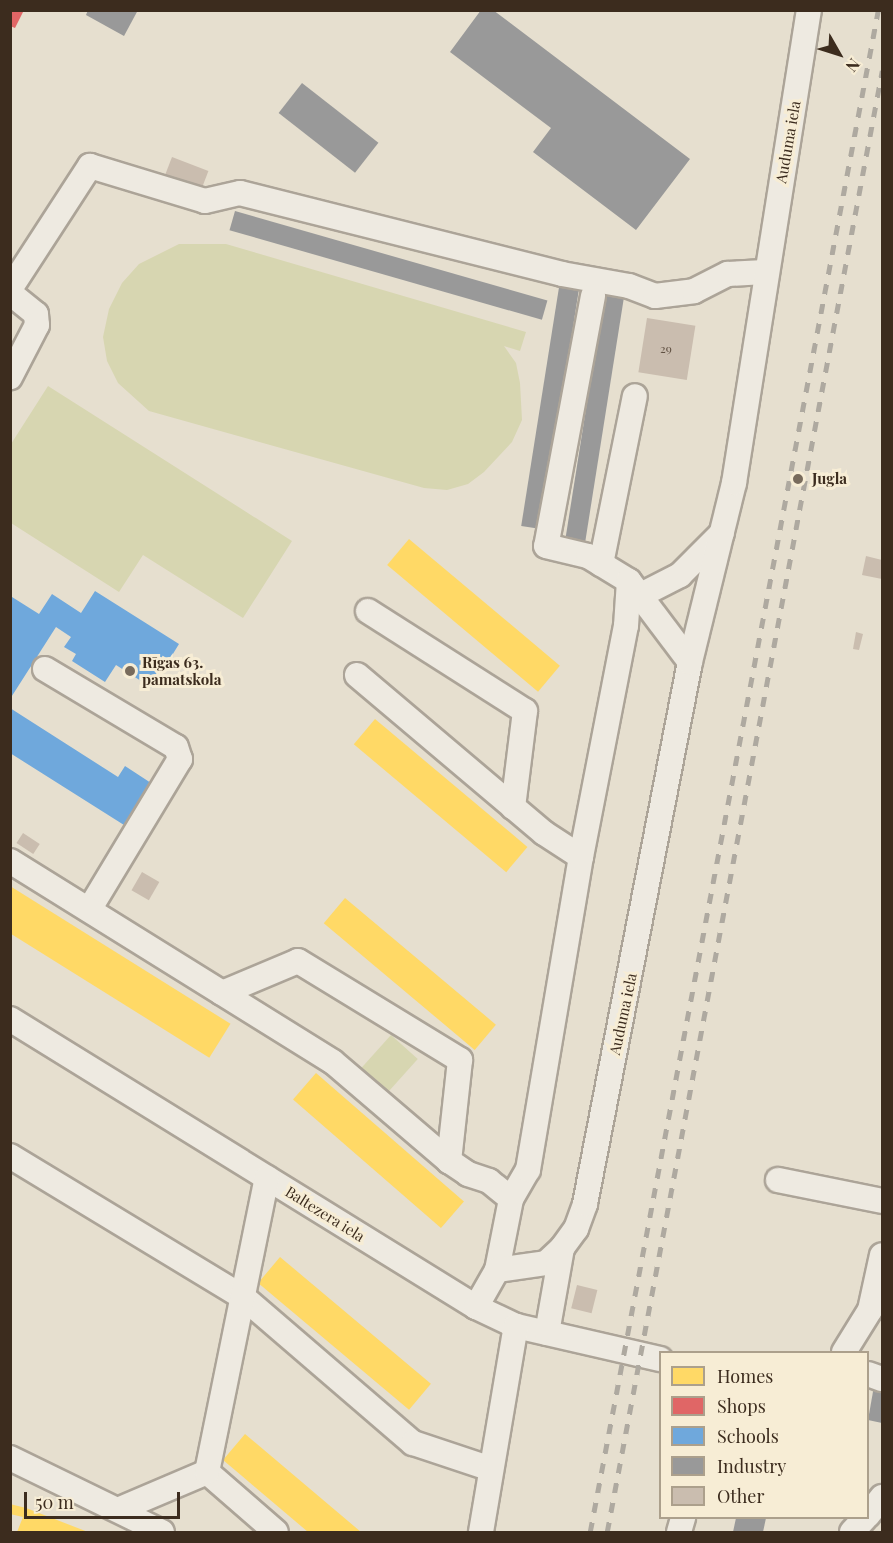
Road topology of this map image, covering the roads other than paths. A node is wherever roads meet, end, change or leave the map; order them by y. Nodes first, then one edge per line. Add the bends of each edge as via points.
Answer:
1 (809, 10) edge
2 (765, 272) junction
3 (10, 291) edge
4 (593, 296) dead end
5 (10, 377) edge
6 (635, 396) dead end
7 (722, 533) junction
8 (601, 564) junction
9 (635, 588) junction
10 (368, 611) dead end
11 (690, 662) junction
12 (45, 669) dead end
13 (357, 675) dead end
14 (513, 807) junction
15 (581, 857) junction
16 (10, 861) edge
17 (89, 910) junction
18 (222, 993) junction
19 (10, 1018) edge
20 (10, 1156) edge
21 (449, 1161) junction
22 (267, 1178) junction
23 (778, 1180) dead end
24 (512, 1199) junction
25 (882, 1202) edge
26 (562, 1248) junction
27 (882, 1255) edge
28 (497, 1270) junction
29 (243, 1297) junction
30 (476, 1307) junction
31 (516, 1326) junction
32 (547, 1333) junction
33 (845, 1351) edge
34 (659, 1359) edge
35 (10, 1458) edge
36 (491, 1469) junction
37 (207, 1472) junction
38 (882, 1497) edge
39 (120, 1509) junction
40 (869, 1512) edge
41 (864, 1519) edge
42 (162, 1533) edge
43 (276, 1533) edge
44 (481, 1533) edge
45 (852, 1533) edge

1 - 2 street, Auduma iela
2 - 3 street via 728,274 694,291 654,296 629,286 550,271 240,193 205,201 90,166
2 - 7 street, Auduma iela via 734,483
3 - 5 street via 36,314 37,325
4 - 8 street via 546,546 588,556
6 - 8 street
7 - 9 street via 680,575
7 - 11 street, Auduma iela
8 - 9 street
9 - 11 street
9 - 15 street
10 - 14 street via 525,711
11 - 26 street, Auduma iela via 585,1204 576,1229
12 - 17 street via 176,747 180,759
13 - 14 street
14 - 15 street
15 - 24 street via 528,1170
16 - 17 street
17 - 18 street
18 - 21 street via 333,1062
18 - 21 street via 298,961 460,1060
19 - 22 street, Baltezera iela
20 - 29 street
21 - 24 street via 468,1174 489,1181
22 - 29 street
22 - 30 street, Baltezera iela
23 - 25 street
24 - 28 street
26 - 28 street, Auduma iela via 546,1263
26 - 32 street
27 - 33 street via 870,1310
28 - 30 street
29 - 36 street via 413,1443
29 - 37 street
30 - 31 street, Baltezera iela
31 - 32 street, Baltezera iela
31 - 36 street
32 - 34 street, Baltezera iela
35 - 39 street
36 - 44 street
37 - 39 street
37 - 43 street
38 - 40 street
39 - 42 street
41 - 45 street

